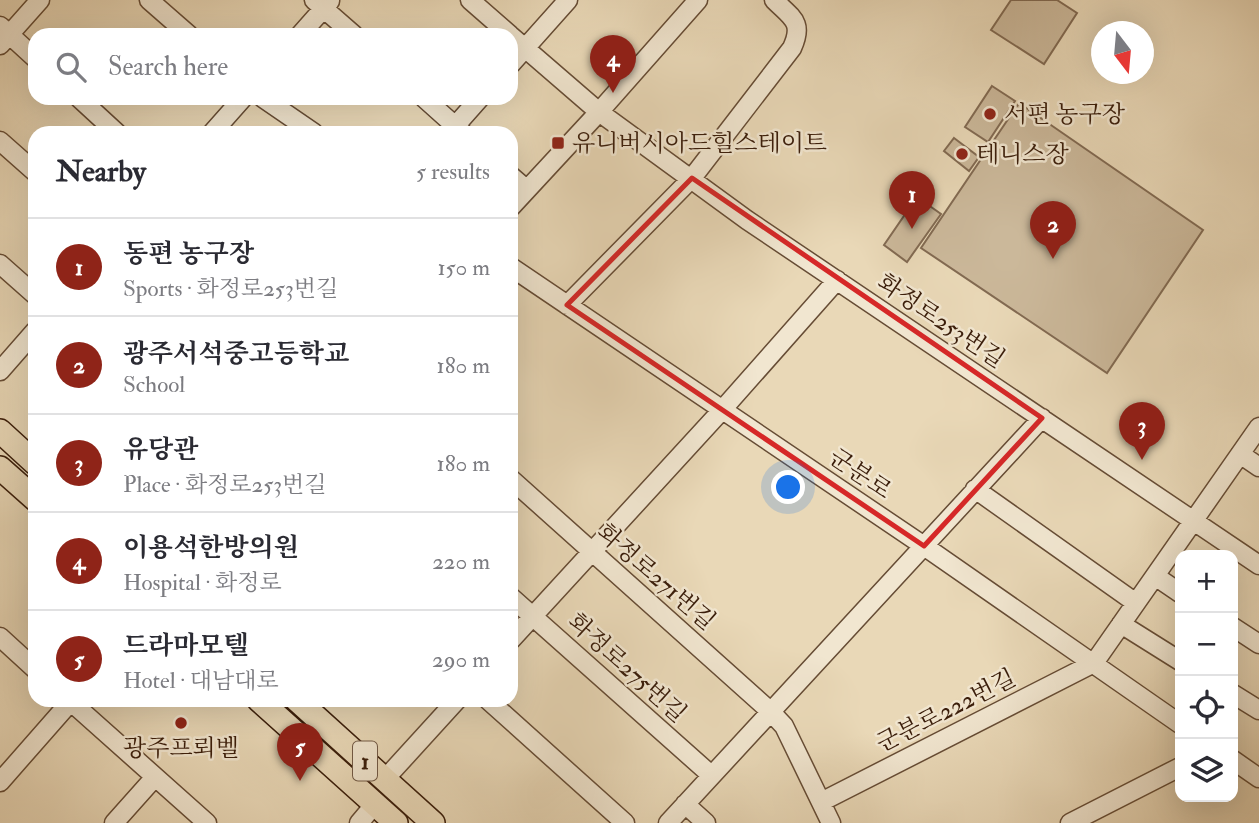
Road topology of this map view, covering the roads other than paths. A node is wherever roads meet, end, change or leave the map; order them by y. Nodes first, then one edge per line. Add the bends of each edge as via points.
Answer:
1 (40, 0) edge
2 (149, 0) edge
3 (470, 0) edge
4 (568, 0) edge
5 (774, 0) edge
6 (693, 2) edge
7 (323, 3) edge
8 (181, 28) edge
9 (305, 28) edge
10 (347, 28) edge
11 (502, 28) edge
12 (3, 35) edge
13 (518, 38) edge
14 (518, 43) edge
15 (28, 53) edge
16 (87, 105) edge
17 (237, 105) edge
18 (273, 105) edge
19 (431, 105) edge
20 (475, 105) edge
21 (599, 112) junction
22 (109, 126) edge
23 (218, 126) edge
24 (304, 126) edge
25 (451, 126) edge
26 (460, 126) edge
27 (0, 141) edge
28 (28, 166) edge
29 (692, 178) junction
30 (518, 182) edge
31 (526, 189) junction
32 (518, 198) edge
33 (0, 264) edge
34 (518, 272) edge
35 (837, 280) junction
36 (28, 289) edge
37 (567, 305) junction
38 (28, 339) edge
39 (0, 371) edge
40 (722, 410) junction
41 (1042, 418) junction
42 (1259, 427) edge
43 (0, 431) edge
44 (1240, 454) junction
45 (28, 457) edge
46 (1259, 467) edge
47 (0, 468) edge
48 (518, 485) edge
49 (975, 489) junction
50 (28, 493) edge
51 (1193, 522) junction
52 (924, 546) junction
53 (590, 552) junction
54 (1259, 565) edge
55 (1155, 576) junction
56 (1175, 590) edge
57 (518, 603) edge
58 (1136, 603) junction
59 (533, 616) junction
60 (1121, 624) junction
61 (1238, 630) edge
62 (518, 632) edge
63 (0, 636) edge
64 (1259, 644) edge
65 (1175, 658) edge
66 (28, 662) edge
67 (1094, 663) junction
68 (1238, 697) edge
69 (64, 707) edge
70 (78, 707) edge
71 (267, 707) edge
72 (305, 707) edge
73 (451, 707) edge
74 (496, 707) edge
75 (1259, 710) edge
76 (770, 711) junction
77 (1175, 720) edge
78 (1238, 763) edge
79 (1175, 770) edge
80 (711, 775) junction
81 (155, 777) junction
82 (1259, 778) edge
83 (385, 779) junction
84 (0, 782) edge
85 (821, 802) junction
86 (374, 804) junction
87 (685, 804) junction
88 (114, 823) edge
89 (207, 823) edge
90 (359, 823) edge
91 (396, 823) edge
92 (433, 823) edge
93 (625, 823) edge
94 (668, 823) edge
95 (706, 823) edge
96 (831, 823) edge
97 (1070, 823) edge

1 - 12 street
2 - 8 street
3 - 11 street, 화정로253번길
4 - 13 street
5 - 29 street via 797,23 792,48
6 - 21 street
7 - 9 street
7 - 10 street
12 - 15 street
14 - 21 street, 화정로253번길
16 - 22 street
17 - 23 street
18 - 24 street
19 - 25 street
20 - 26 street
21 - 29 street, 화정로253번길
21 - 31 street
27 - 28 street
29 - 35 street, 화정로253번길
29 - 37 street
30 - 31 street
31 - 32 street
33 - 36 street
34 - 37 street, 군분로
35 - 40 street
35 - 41 street, 화정로253번길
37 - 40 street, 군분로
38 - 39 street
40 - 52 street, 군분로
40 - 53 street
41 - 49 street
41 - 51 street, 화정로253번길
42 - 44 street
43 - 45 main road
44 - 46 street
44 - 51 street
47 - 50 main road
48 - 53 street, 화정로271번길
49 - 52 street
49 - 58 street
51 - 54 street, 화정로253번길
51 - 55 street
52 - 67 street, 군분로
52 - 76 street
53 - 59 street
53 - 76 street, 화정로271번길
55 - 56 street
55 - 58 street
57 - 59 street, 화정로275번길
58 - 60 street
59 - 62 street
59 - 80 street, 화정로275번길
60 - 65 street
60 - 67 street
61 - 64 street
63 - 66 street
67 - 77 street, 군분로
67 - 85 street, 군분로222번길
68 - 75 street
69 - 84 street
70 - 81 street
71 - 86 main road, 1
72 - 83 main road, 1
73 - 83 street
74 - 93 street
76 - 80 street
76 - 85 street, 화정로271번길 via 784,726
78 - 82 street
79 - 97 street
80 - 87 street
81 - 88 street
81 - 89 street
83 - 92 main road, 1
85 - 96 street, 화정로271번길
86 - 90 street
86 - 91 main road, 1
87 - 94 street
87 - 95 street

